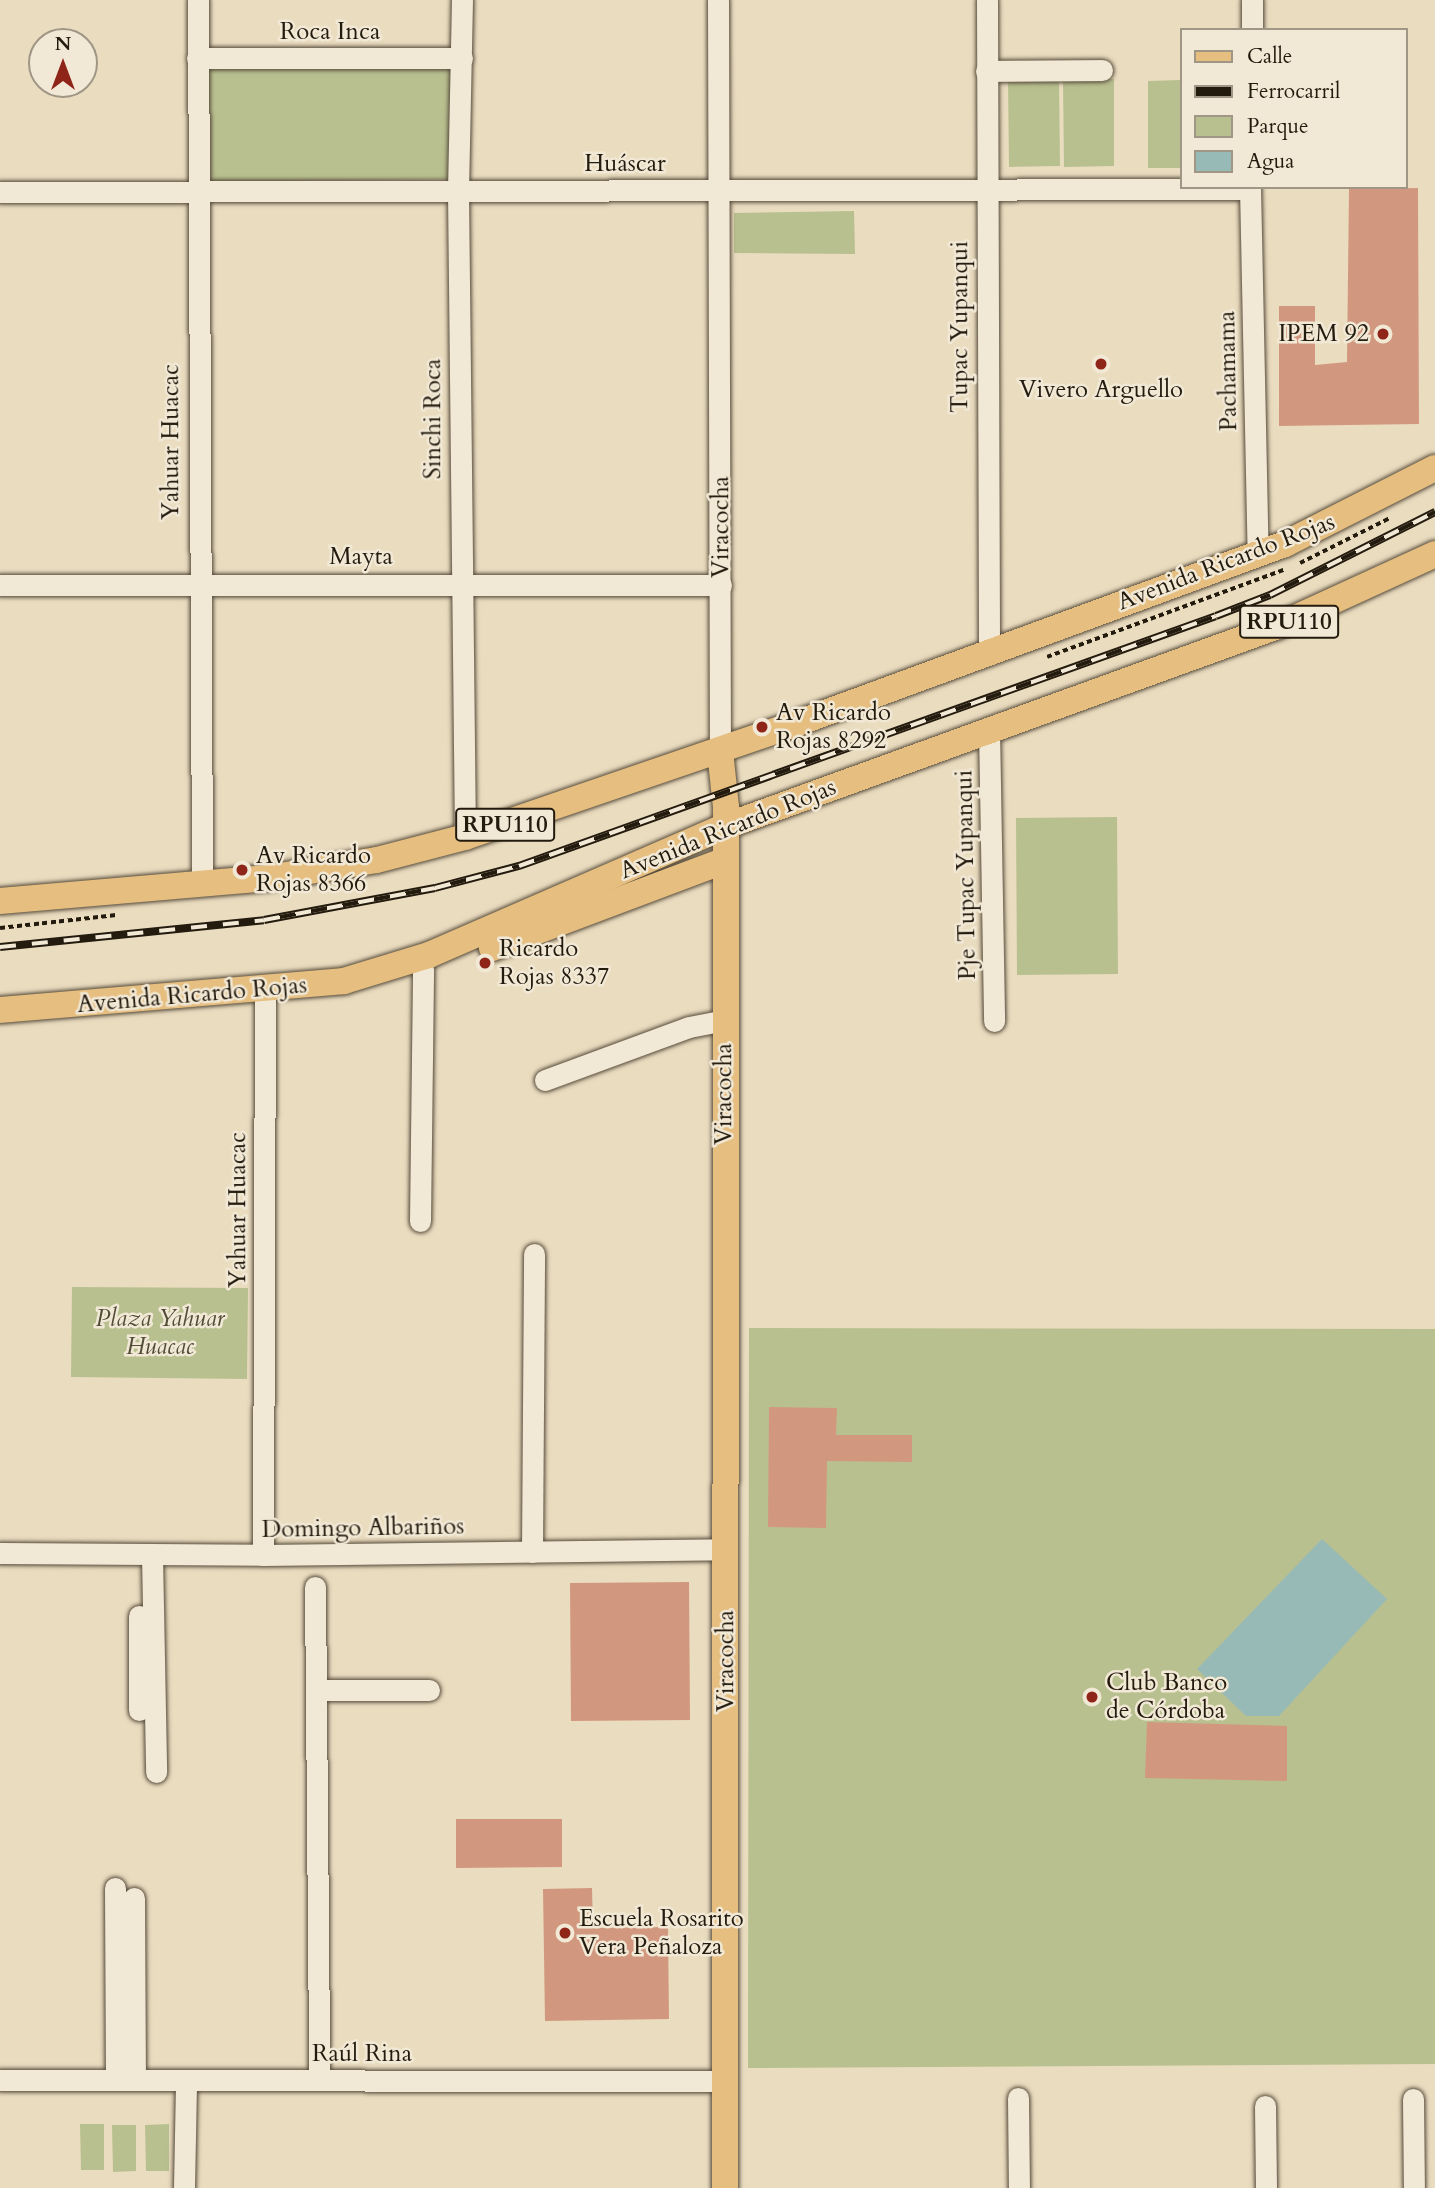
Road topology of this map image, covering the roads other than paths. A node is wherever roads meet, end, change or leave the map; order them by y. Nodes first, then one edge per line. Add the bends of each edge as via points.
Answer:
1 (198, 0) edge
2 (462, 0) edge
3 (718, 0) edge
4 (987, 0) edge
5 (1252, 0) edge
6 (1252, 28) edge
7 (197, 58) junction
8 (462, 58) junction
9 (1102, 70) dead end
10 (986, 71) junction
11 (1180, 189) edge
12 (1250, 189) edge
13 (719, 190) junction
14 (985, 190) junction
15 (198, 191) junction
16 (458, 191) junction
17 (0, 192) edge
18 (1435, 468) edge
19 (1258, 554) junction
20 (1435, 554) edge
21 (197, 583) junction
22 (460, 583) junction
23 (0, 585) edge
24 (721, 585) junction
25 (989, 653) junction
26 (989, 728) junction
27 (720, 751) junction
28 (726, 826) junction
29 (465, 838) junction
30 (724, 861) junction
31 (202, 884) junction
32 (0, 901) edge
33 (431, 967) junction
34 (344, 981) junction
35 (265, 991) junction
36 (0, 1010) edge
37 (725, 1020) junction
38 (994, 1021) dead end
39 (545, 1080) dead end
40 (435, 1185) dead end
41 (420, 1221) dead end
42 (534, 1254) dead end
43 (727, 1549) junction
44 (532, 1552) junction
45 (0, 1553) edge
46 (145, 1555) junction
47 (263, 1555) junction
48 (315, 1587) dead end
49 (316, 1690) junction
50 (429, 1690) dead end
51 (138, 1710) dead end
52 (156, 1772) dead end
53 (115, 1888) dead end
54 (134, 1898) dead end
55 (0, 2080) edge
56 (125, 2080) junction
57 (186, 2080) junction
58 (319, 2080) junction
59 (723, 2081) junction
60 (1018, 2098) dead end
61 (1413, 2099) dead end
62 (1265, 2106) dead end
63 (184, 2188) edge
64 (725, 2188) edge
65 (1019, 2188) edge
66 (1266, 2188) edge
67 (1414, 2188) edge

1 - 7 street, Yahuar Huacac
2 - 8 street, Sinchi Roca
3 - 13 street, Viracocha
4 - 10 street, Tupac Yupanqui
5 - 6 street
7 - 8 street, Roca Inca
7 - 15 street, Yahuar Huacac
8 - 16 street, Sinchi Roca
9 - 10 street
10 - 14 street, Tupac Yupanqui
11 - 14 street, Huáscar
12 - 19 street, Pachamama
13 - 14 street, Huáscar
13 - 16 street, Huáscar
13 - 24 street, Viracocha
14 - 25 street, Tupac Yupanqui
15 - 16 street, Huáscar
15 - 17 street, Huáscar
15 - 21 street, Yahuar Huacac
16 - 22 street, Sinchi Roca
18 - 19 main road, Avenida Ricardo Rojas / RPU110 via 1318,529
19 - 25 main road, Avenida Ricardo Rojas / RPU110
20 - 26 main road, Avenida Ricardo Rojas / RPU110 via 1278,626
21 - 22 street, Mayta
21 - 23 street, Mayta
21 - 31 street, Yahuar Huacac
22 - 24 street, Mayta
22 - 29 street, Sinchi Roca
24 - 27 street, Viracocha
25 - 27 main road, Avenida Ricardo Rojas / RPU110
26 - 28 main road, Avenida Ricardo Rojas / RPU110
26 - 38 street, Pje Tupac Yupanqui
27 - 28 main road, Viracocha
27 - 29 main road, Avenida Ricardo Rojas / RPU110
28 - 30 main road, Viracocha
28 - 34 main road, Avenida Ricardo Rojas / RPU110 via 467,942
29 - 31 main road, Avenida Ricardo Rojas / RPU110 via 344,867
30 - 33 main road
30 - 37 main road, Viracocha
31 - 32 main road, Avenida Ricardo Rojas / RPU110
33 - 34 main road
33 - 40 street
33 - 41 street
34 - 35 main road, Avenida Ricardo Rojas / RPU110
35 - 36 main road, Avenida Ricardo Rojas / RPU110
35 - 47 street, Yahuar Huacac
37 - 39 street via 689,1027
37 - 43 main road, Viracocha
42 - 44 street
43 - 44 street, Domingo Albariños
43 - 59 main road, Viracocha
44 - 47 street, Domingo Albariños
45 - 46 street, Domingo Albariños
46 - 47 street, Domingo Albariños
46 - 51 street
46 - 52 street
48 - 49 street
49 - 50 street
49 - 58 street
53 - 56 street
54 - 56 street
55 - 56 street, Raúl Rina
56 - 57 street, Raúl Rina
57 - 58 street, Raúl Rina
57 - 63 street
58 - 59 street, Raúl Rina
59 - 64 main road, Viracocha
60 - 65 street
61 - 67 street
62 - 66 street

